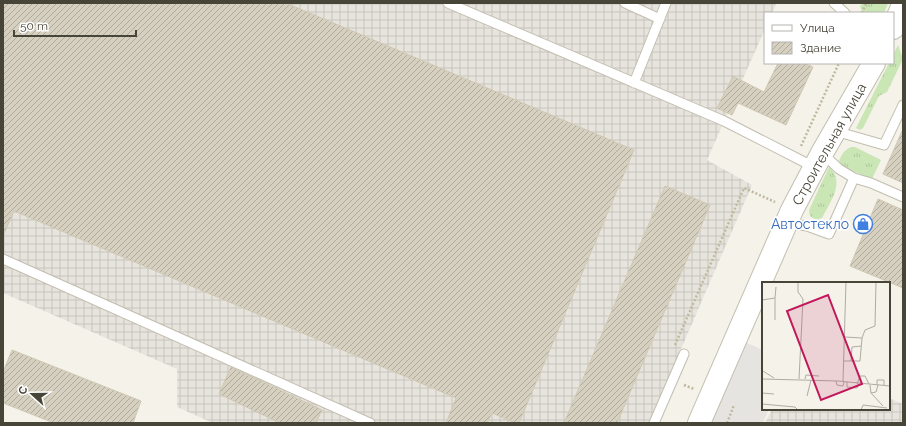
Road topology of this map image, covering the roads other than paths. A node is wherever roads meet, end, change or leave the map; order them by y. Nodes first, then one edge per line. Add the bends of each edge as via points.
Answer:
1 (448, 3) edge
2 (626, 3) edge
3 (666, 3) edge
4 (834, 3) edge
5 (903, 5) edge
6 (844, 12) edge
7 (660, 19) junction
8 (895, 31) edge
9 (873, 64) edge
10 (634, 83) junction
11 (903, 105) edge
12 (835, 130) junction
13 (811, 159) junction
14 (854, 178) junction
15 (903, 197) edge
16 (786, 223) junction
17 (3, 259) edge
18 (684, 354) dead end
19 (370, 423) edge
20 (654, 423) edge
21 (699, 423) edge

1 - 10 lane
2 - 7 lane
3 - 7 lane
4 - 6 lane
5 - 8 street
7 - 10 lane
9 - 12 street, Строительная улица
10 - 13 lane
11 - 12 lane via 884,145
12 - 13 street, Строительная улица
13 - 14 lane via 839,169
13 - 16 street, Строительная улица
14 - 15 lane
14 - 16 lane via 829,234 807,226
16 - 21 street, Строительная улица
17 - 19 lane
18 - 20 lane

